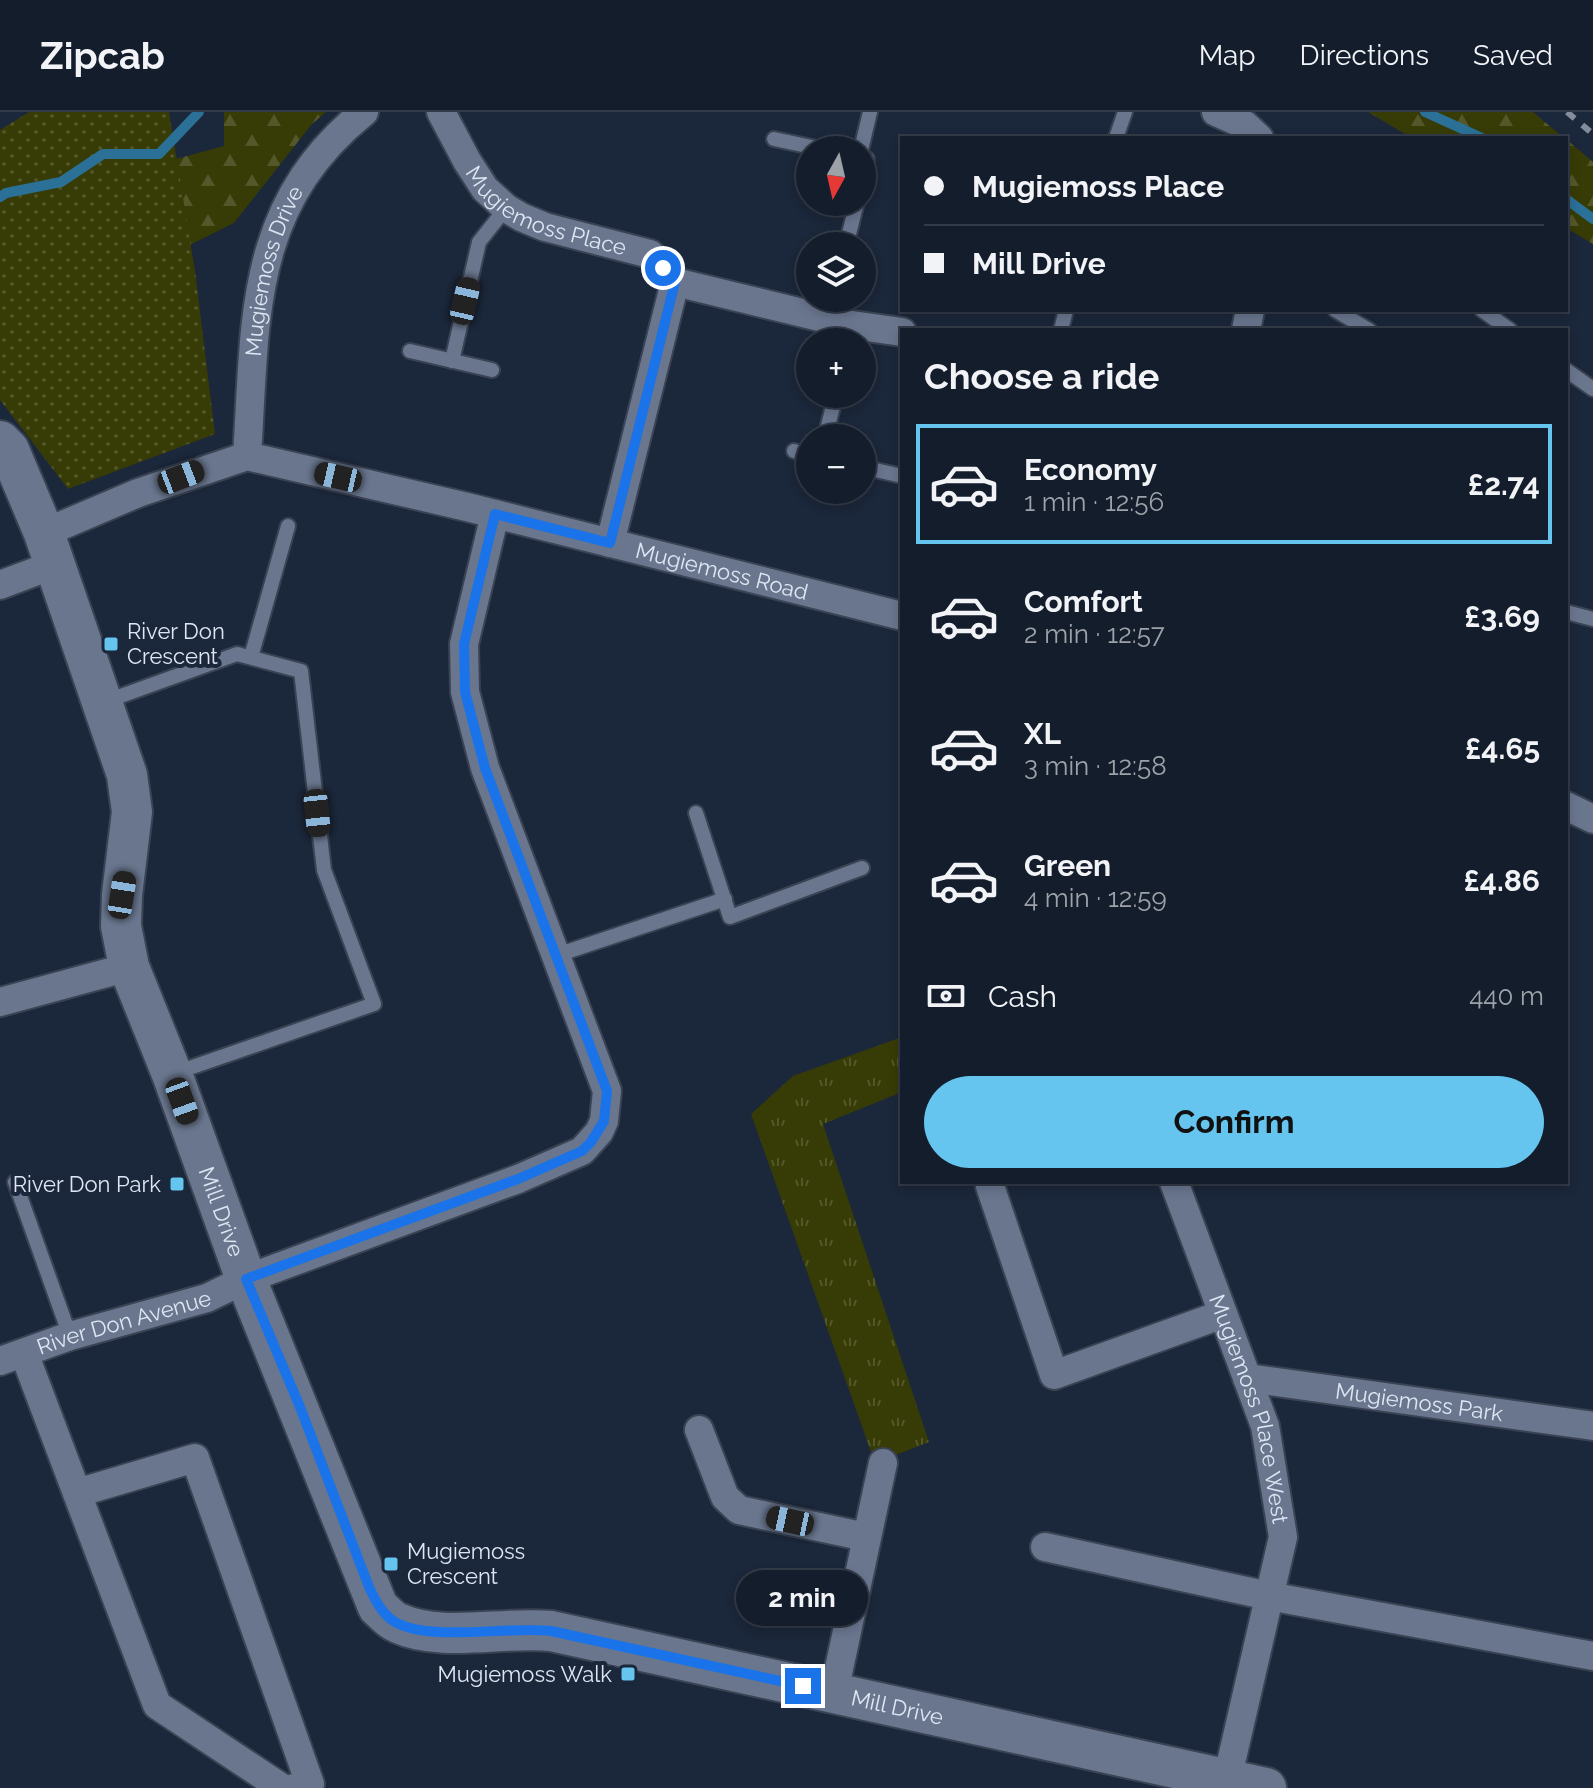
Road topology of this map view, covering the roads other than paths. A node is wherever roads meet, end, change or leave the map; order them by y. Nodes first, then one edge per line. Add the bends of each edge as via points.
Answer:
1 (364, 112) edge
2 (441, 112) edge
3 (870, 112) edge
4 (1125, 112) edge
5 (1216, 112) edge
6 (864, 136) edge
7 (1117, 136) edge
8 (1257, 136) edge
9 (774, 139) dead end
10 (796, 144) edge
11 (506, 208) junction
12 (675, 282) junction
13 (1338, 312) edge
14 (1485, 312) edge
15 (841, 321) edge
16 (1366, 328) edge
17 (1507, 328) edge
18 (900, 332) edge
19 (410, 351) dead end
20 (452, 361) junction
21 (492, 370) dead end
22 (1568, 371) edge
23 (1593, 389) edge
24 (0, 441) edge
25 (247, 456) junction
26 (876, 470) edge
27 (900, 476) edge
28 (495, 514) junction
29 (288, 526) dead end
30 (610, 543) junction
31 (48, 549) junction
32 (0, 585) edge
33 (1568, 613) edge
34 (900, 616) edge
35 (1593, 619) edge
36 (251, 657) junction
37 (103, 702) junction
38 (696, 813) dead end
39 (862, 868) dead end
40 (725, 899) junction
41 (557, 955) junction
42 (129, 967) junction
43 (0, 1002) edge
44 (172, 1074) junction
45 (15, 1182) dead end
46 (1175, 1184) edge
47 (990, 1186) dead end
48 (246, 1279) junction
49 (1223, 1314) junction
50 (70, 1336) junction
51 (12, 1357) edge
52 (1247, 1378) junction
53 (1593, 1426) edge
54 (699, 1430) dead end
55 (883, 1463) dead end
56 (77, 1493) junction
57 (866, 1537) junction
58 (1045, 1547) dead end
59 (1269, 1596) junction
60 (1593, 1656) edge
61 (834, 1692) junction
62 (1227, 1780) junction
63 (282, 1788) edge
64 (294, 1788) edge
65 (1266, 1788) edge

1 - 25 street, Mugiemoss Drive via 338,133 305,174 286,206 269,254 258,293
2 - 11 street, Mugiemoss Place via 485,189
3 - 6 lane
4 - 7 lane
5 - 8 street
9 - 10 lane
11 - 12 street, Mugiemoss Place via 545,227 650,254
11 - 20 lane via 479,242
12 - 15 street
12 - 30 street
13 - 16 lane
14 - 17 lane
15 - 18 street
19 - 20 lane
20 - 21 lane
22 - 23 lane
24 - 31 street via 9,450
25 - 28 street, Mugiemoss Road
25 - 31 street via 138,493
26 - 27 lane
28 - 30 street, Mugiemoss Road
28 - 41 street via 464,644 465,692 485,768
29 - 36 lane
30 - 34 street, Mugiemoss Road
31 - 32 street
31 - 37 street, Mill Drive
33 - 35 lane
36 - 37 lane via 237,654
36 - 44 lane via 301,671 324,870 374,1004
37 - 42 street, Mill Drive via 127,775 132,812 121,926
38 - 40 lane
39 - 40 lane via 730,917
40 - 41 lane
41 - 48 street via 607,1091 604,1121 591,1142 518,1179
42 - 43 street
42 - 44 street, Mill Drive
44 - 48 street, Mill Drive
45 - 50 lane
46 - 49 street, Mugiemoss Place West
47 - 49 street via 1054,1375
48 - 50 street, River Don Avenue via 207,1298
48 - 61 street, Mill Drive via 369,1587 378,1607 395,1622 422,1631 551,1631
49 - 52 street, Mugiemoss Place West
50 - 51 street, River Don Avenue
51 - 56 street
52 - 53 street, Mugiemoss Park
52 - 59 street, Mugiemoss Place West via 1265,1426 1283,1537
54 - 57 street via 730,1505
55 - 57 street
56 - 63 street via 157,1705
56 - 64 street via 195,1458 310,1784
57 - 61 street
58 - 59 street
59 - 60 street
59 - 62 street, Mugiemoss Place West
61 - 62 street, Mill Drive
62 - 65 street, Mill Drive

